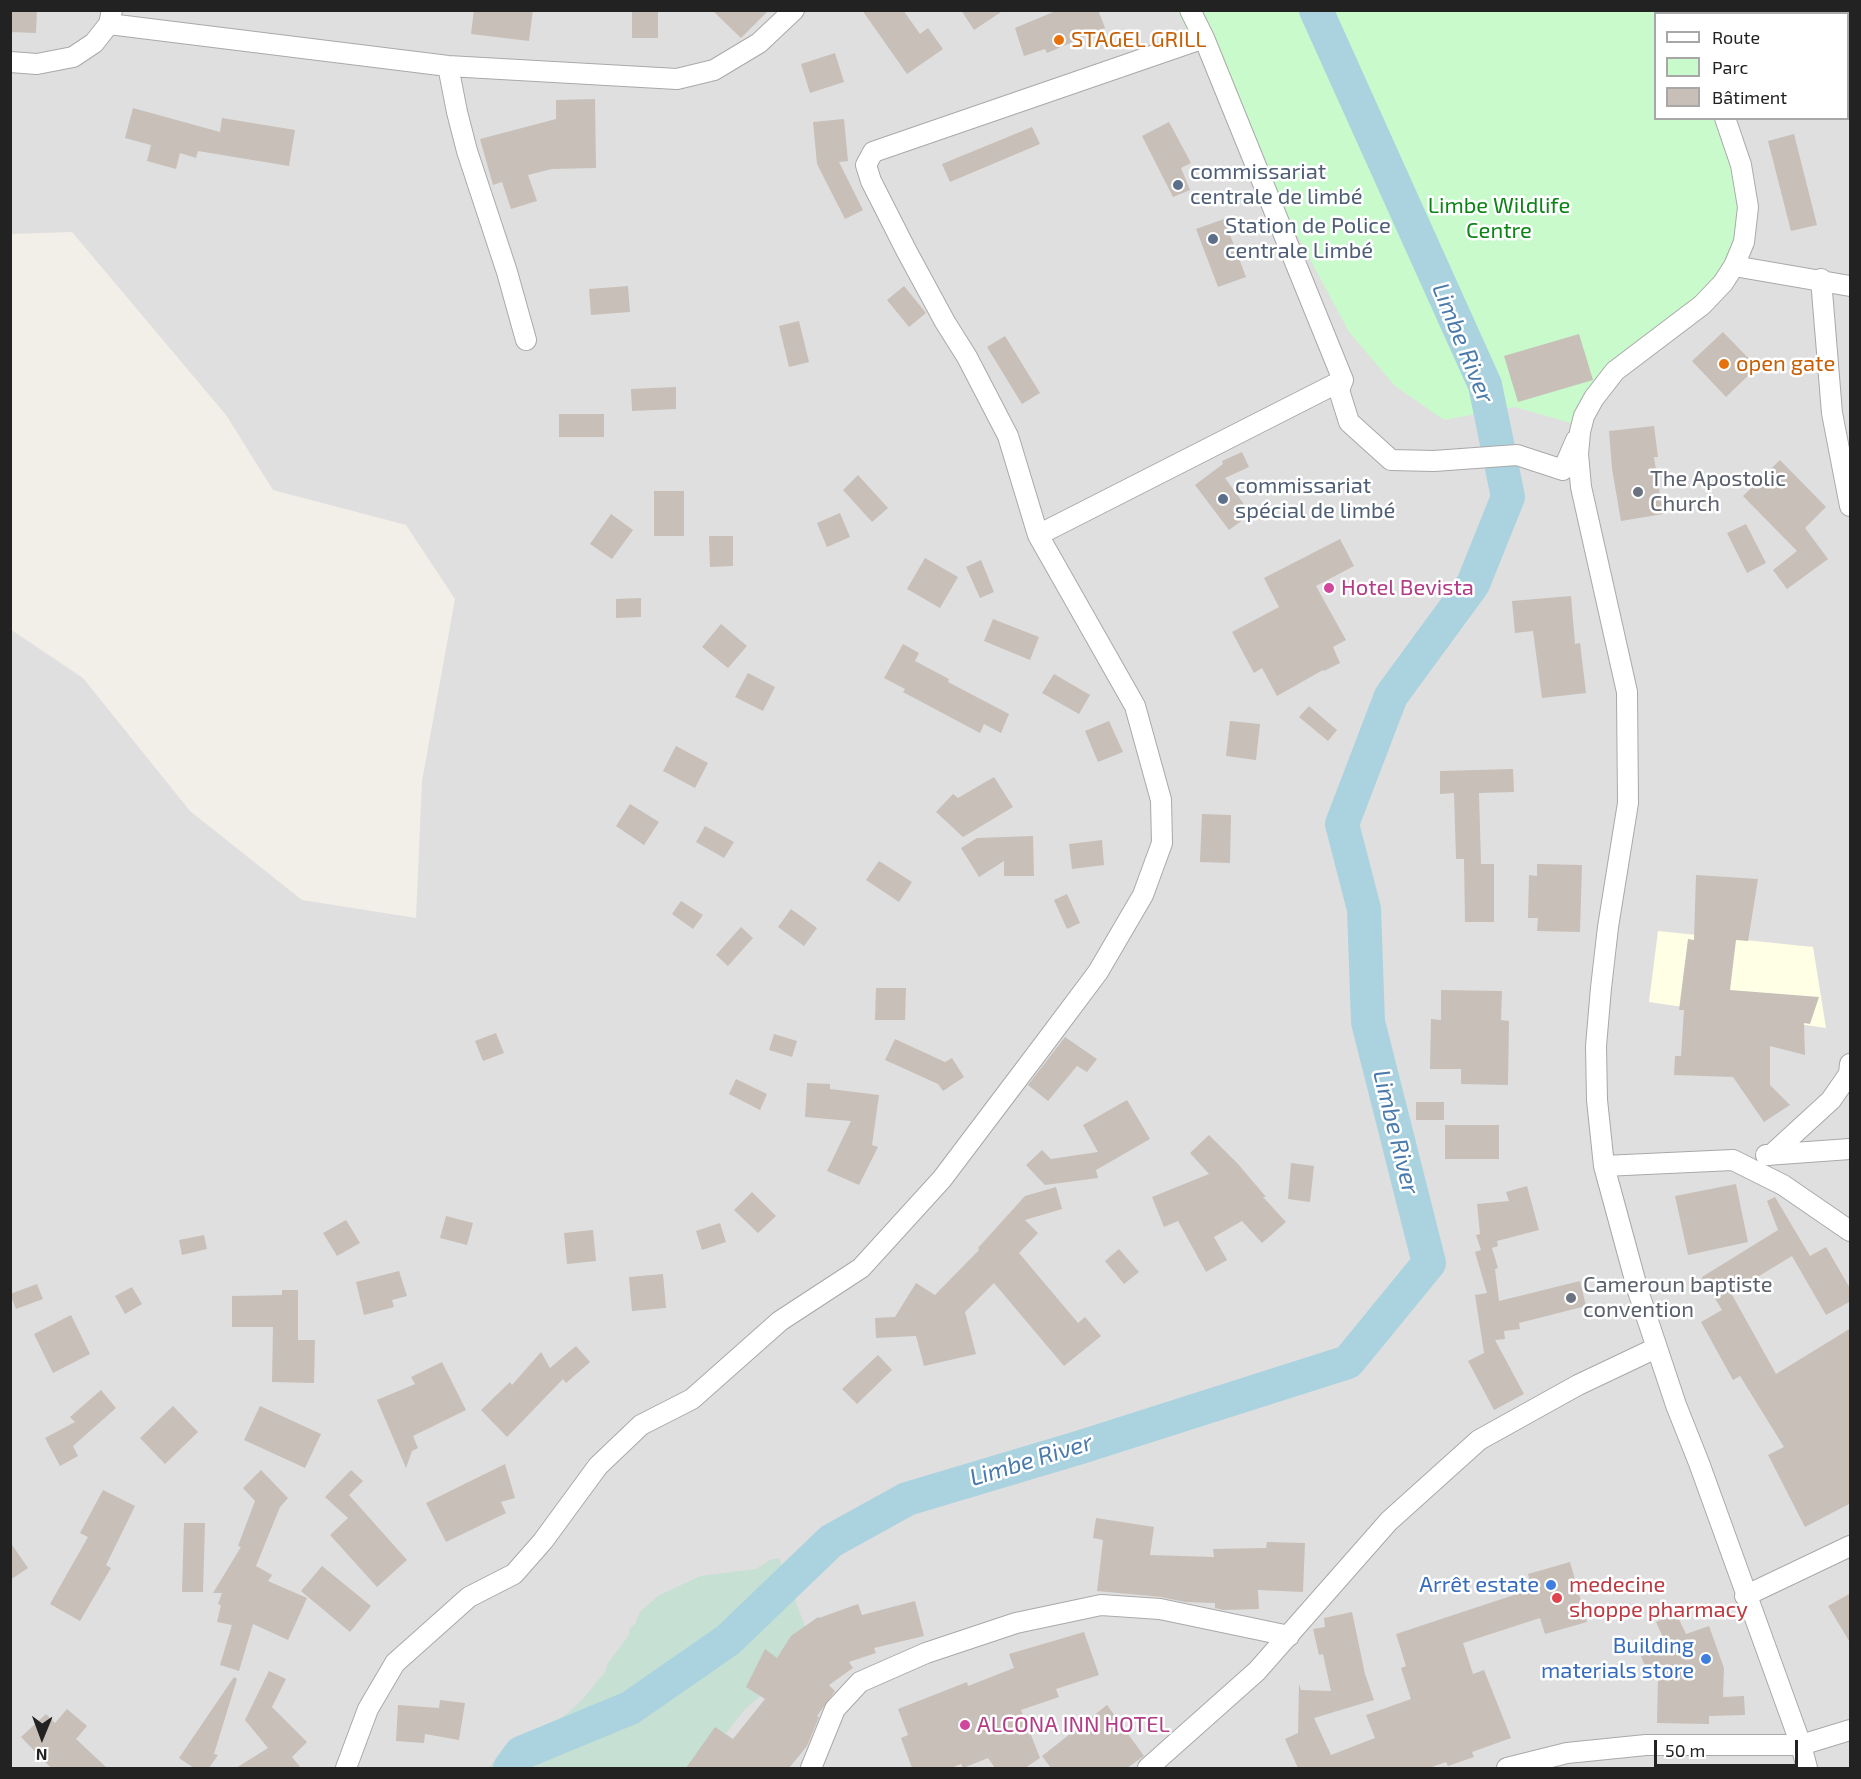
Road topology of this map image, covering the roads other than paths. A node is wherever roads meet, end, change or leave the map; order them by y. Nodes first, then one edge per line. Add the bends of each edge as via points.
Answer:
1 (794, 10) edge
2 (1190, 10) edge
3 (111, 17) edge
4 (1204, 38) junction
5 (10, 62) edge
6 (448, 66) junction
7 (1726, 120) edge
8 (1734, 266) junction
9 (1821, 279) junction
10 (1851, 286) edge
11 (526, 340) dead end
12 (1343, 380) junction
13 (1580, 432) junction
14 (1851, 506) edge
15 (1038, 535) junction
16 (1851, 1064) edge
17 (1851, 1149) edge
18 (1771, 1155) junction
19 (1733, 1160) junction
20 (1604, 1166) junction
21 (1851, 1231) edge
22 (1656, 1348) junction
23 (1851, 1546) edge
24 (1745, 1596) junction
25 (1289, 1636) junction
26 (1851, 1730) edge
27 (1801, 1746) junction
28 (346, 1768) edge
29 (811, 1768) edge
30 (1148, 1768) edge
31 (1507, 1768) edge
32 (1807, 1768) edge

1 - 6 street via 759,43 714,70 677,79
2 - 4 street
3 - 5 street via 94,43 73,57 37,64
3 - 6 street
4 - 12 street
4 - 15 street via 873,152 866,165 906,250 1008,436
6 - 11 street via 467,151
7 - 8 street via 1741,165 1748,207 1744,242
8 - 9 street
8 - 13 street via 1724,283 1702,305 1615,371 1594,398
9 - 10 street
9 - 14 street via 1832,413
12 - 13 street via 1339,390 1349,422 1390,460 1470,460 1517,455 1563,470
12 - 15 street
13 - 20 street via 1581,487 1627,692 1628,803 1608,927 1596,1046
15 - 28 street via 1135,706 1161,800 1162,843 1137,905 1098,972 942,1179 861,1268 780,1321 692,1399 641,1425 598,1466 514,1574 469,1597 395,1663 368,1709
16 - 18 street via 1849,1074 1831,1100
17 - 18 street
18 - 19 street
19 - 20 street
19 - 21 street via 1783,1185
20 - 22 street
22 - 24 street
22 - 25 street via 1578,1385 1479,1440 1389,1521
23 - 24 street
24 - 27 street
25 - 29 street via 1160,1609 1101,1605 1016,1623 926,1653 860,1682 835,1709
25 - 30 street via 1257,1671
26 - 27 street
27 - 31 street via 1646,1745 1567,1752
27 - 32 street

